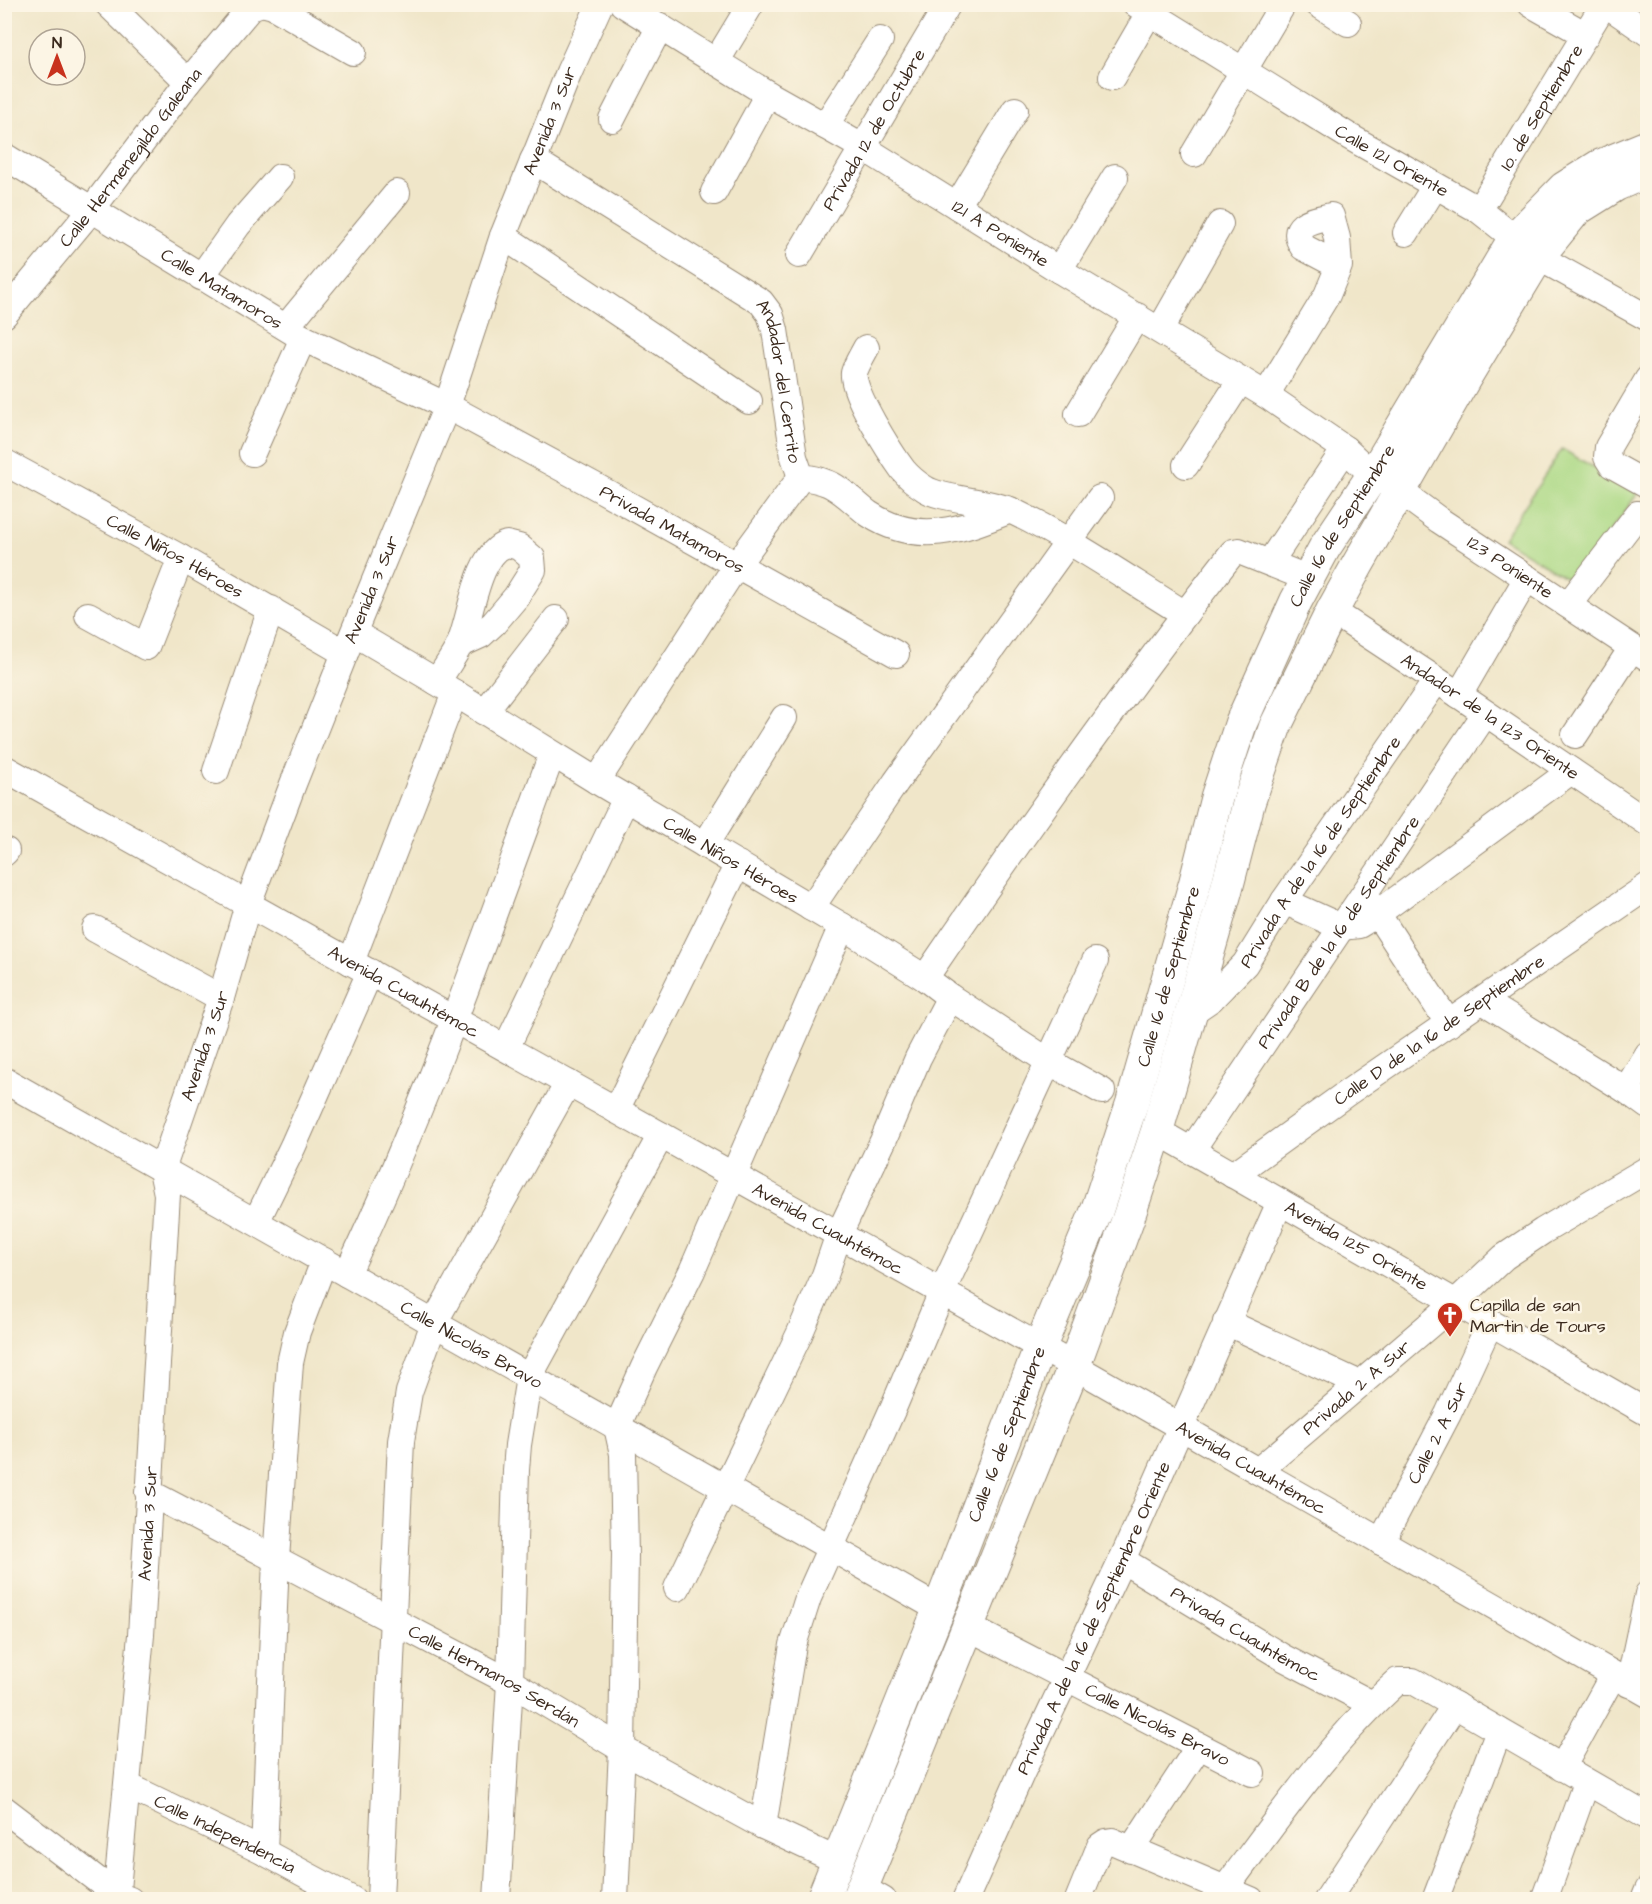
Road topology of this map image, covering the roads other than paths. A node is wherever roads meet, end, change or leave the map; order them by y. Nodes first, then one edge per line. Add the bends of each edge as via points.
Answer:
1 (108, 4) edge
2 (259, 4) edge
3 (265, 4) edge
4 (600, 4) edge
5 (623, 4) edge
6 (751, 4) edge
7 (948, 4) edge
8 (1283, 4) edge
9 (1318, 4) edge
10 (1532, 4) edge
11 (1605, 4) edge
12 (1142, 9) edge
13 (1348, 23) dead end
14 (660, 26) junction
15 (1647, 33) edge
16 (1586, 35) junction
17 (880, 40) dead end
18 (353, 52) dead end
19 (716, 62) junction
20 (1244, 71) junction
21 (1112, 77) dead end
22 (188, 82) junction
23 (768, 94) junction
24 (1016, 110) dead end
25 (612, 119) dead end
26 (825, 126) junction
27 (1647, 146) edge
28 (864, 148) junction
29 (1194, 154) dead end
30 (4, 156) edge
31 (533, 160) junction
32 (1647, 171) edge
33 (280, 177) dead end
34 (1114, 177) dead end
35 (1435, 186) junction
36 (714, 192) dead end
37 (397, 193) dead end
38 (957, 206) junction
39 (92, 209) junction
40 (1479, 210) junction
41 (1220, 224) dead end
42 (1406, 234) dead end
43 (503, 236) junction
44 (1526, 248) junction
45 (799, 255) dead end
46 (1339, 266) dead end
47 (1059, 270) junction
48 (201, 277) junction
49 (4, 315) edge
50 (1137, 316) junction
51 (1647, 318) edge
52 (1161, 330) junction
53 (295, 332) junction
54 (866, 348) dead end
55 (1647, 379) edge
56 (1241, 380) junction
57 (1266, 395) junction
58 (749, 401) dead end
59 (447, 406) junction
60 (1078, 414) dead end
61 (1345, 450) junction
62 (252, 453) dead end
63 (4, 462) edge
64 (1186, 465) dead end
65 (1373, 475) junction
66 (801, 477) junction
67 (1647, 485) edge
68 (1401, 492) junction
69 (1100, 498) dead end
70 (1010, 510) junction
71 (1638, 514) dead end
72 (1068, 541) junction
73 (181, 558) junction
74 (1270, 562) junction
75 (736, 566) junction
76 (1307, 579) junction
77 (1527, 579) junction
78 (1568, 605) junction
79 (271, 609) junction
80 (1332, 611) junction
81 (1185, 614) junction
82 (88, 615) dead end
83 (556, 619) dead end
84 (350, 643) junction
85 (459, 645) dead end
86 (1640, 653) edge
87 (896, 654) dead end
88 (1436, 681) junction
89 (446, 687) junction
90 (1459, 695) junction
91 (484, 712) junction
92 (1485, 714) junction
93 (784, 718) dead end
94 (1575, 735) dead end
95 (552, 754) junction
96 (4, 768) edge
97 (216, 771) dead end
98 (1571, 771) junction
99 (597, 781) junction
100 (626, 798) junction
101 (1647, 822) edge
102 (705, 845) junction
103 (738, 864) junction
104 (1647, 886) edge
105 (1284, 902) junction
106 (249, 904) junction
107 (1371, 904) junction
108 (811, 908) junction
109 (842, 926) junction
110 (1341, 927) junction
111 (95, 929) dead end
112 (1095, 961) dead end
113 (361, 967) junction
114 (925, 978) junction
115 (950, 997) junction
116 (221, 998) junction
117 (1483, 1001) junction
118 (1192, 1012) junction
119 (455, 1019) junction
120 (1449, 1024) junction
121 (506, 1048) junction
122 (1647, 1054) edge
123 (1048, 1061) junction
124 (4, 1080) edge
125 (568, 1083) junction
126 (1626, 1090) junction
127 (1102, 1091) dead end
128 (1647, 1106) edge
129 (616, 1110) junction
130 (1157, 1131) junction
131 (661, 1135) junction
132 (1191, 1151) junction
133 (1647, 1169) edge
134 (162, 1170) junction
135 (733, 1175) junction
136 (1233, 1175) junction
137 (1280, 1202) junction
138 (256, 1222) junction
139 (839, 1234) junction
140 (324, 1261) junction
141 (347, 1274) junction
142 (942, 1292) junction
143 (1455, 1303) junction
144 (1226, 1322) junction
145 (434, 1323) junction
146 (1490, 1323) junction
147 (1040, 1347) junction
148 (1074, 1366) junction
149 (529, 1377) junction
150 (1360, 1384) junction
151 (1647, 1413) edge
152 (617, 1427) junction
153 (1181, 1427) junction
154 (1258, 1471) junction
155 (724, 1488) junction
156 (148, 1492) junction
157 (1381, 1542) junction
158 (830, 1548) junction
159 (276, 1559) junction
160 (1122, 1560) junction
161 (677, 1588) dead end
162 (1647, 1594) edge
163 (939, 1609) junction
164 (394, 1621) junction
165 (968, 1627) junction
166 (1067, 1678) junction
167 (510, 1682) junction
168 (1630, 1684) edge
169 (1372, 1704) junction
170 (1455, 1705) junction
171 (1499, 1731) junction
172 (1199, 1746) junction
173 (622, 1749) junction
174 (1562, 1768) junction
175 (1252, 1773) dead end
176 (1586, 1783) junction
177 (128, 1786) junction
178 (4, 1809) edge
179 (1647, 1817) edge
180 (763, 1826) junction
181 (1131, 1850) junction
182 (264, 1851) junction
183 (838, 1861) junction
184 (1225, 1889) junction
185 (1647, 1890) edge
186 (867, 1896) edge
187 (121, 1898) edge
188 (353, 1899) edge
189 (380, 1899) edge
190 (497, 1899) edge
191 (615, 1899) edge
192 (822, 1899) edge
193 (965, 1899) edge
194 (1078, 1899) edge
195 (1251, 1899) edge
196 (1327, 1899) edge
197 (1435, 1899) edge
198 (1544, 1899) edge
199 (1644, 1899) edge

1 - 22 street
2 - 22 street, Calle Hermenegildo Galeana via 251,7
3 - 18 street
4 - 31 street, Avenida 3 Sur
5 - 14 street, 121 A Poniente
6 - 19 street
7 - 28 street, Privada 12 de Octubre
8 - 20 street
9 - 13 street
10 - 16 street
11 - 15 street
11 - 16 street, 1o. de Septiembre
12 - 20 street, Calle 121 Oriente
12 - 21 street
14 - 19 street, 121 A Poniente
14 - 25 street
16 - 40 street, 1o. de Septiembre
17 - 26 street
19 - 23 street, 121 A Poniente
20 - 29 street
20 - 35 street, Calle 121 Oriente
22 - 39 street, Calle Hermenegildo Galeana
23 - 26 street, 121 A Poniente
23 - 36 street
24 - 38 street
26 - 28 street, 121 A Poniente
27 - 44 main road, Calle 16 de Septiembre via 1599,166 1564,188
28 - 38 street, 121 A Poniente
28 - 45 street, Privada 12 de Octubre
30 - 39 street, Calle Matamoros
31 - 43 street, Avenida 3 Sur
31 - 66 street, Andador del Cerrito via 761,302 775,330 794,457
32 - 44 main road, Calle 16 de Septiembre via 1576,210
33 - 48 street via 238,225
34 - 47 street
35 - 40 street, Calle 121 Oriente
35 - 42 street
37 - 53 street
38 - 47 street, 121 A Poniente
39 - 48 street, Calle Matamoros
39 - 49 street, Calle Hermenegildo Galeana
40 - 44 street, Calle 121 Oriente
41 - 52 street
43 - 58 street
43 - 59 street, Avenida 3 Sur
44 - 51 street, Calle 121 Oriente
44 - 65 main road, Calle 16 de Septiembre
44 - 68 main road, Calle 16 de Septiembre via 1465,378
46 - 57 street via 1323,303
47 - 50 street, 121 A Poniente
48 - 53 street, Calle Matamoros
50 - 52 street, 121 A Poniente
50 - 60 street
52 - 56 street, 121 A Poniente
53 - 59 street, Calle Matamoros
53 - 62 street
54 - 70 street via 853,375 857,391 904,470 927,491
55 - 67 street via 1608,447 1607,457 1612,465
56 - 57 street, 121 A Poniente
56 - 64 street
57 - 61 street, 121 A Poniente
59 - 75 street, Privada Matamoros
59 - 84 street, Avenida 3 Sur
61 - 65 street, 121 A Poniente
61 - 74 street
63 - 73 street, Calle Niños Héroes
65 - 68 street, 123 Poniente
65 - 76 main road, Calle 16 de Septiembre
66 - 70 street, Andador del Cerrito via 825,482 890,526 913,532 979,523
66 - 75 street
68 - 77 street, 123 Poniente
68 - 80 main road, Calle 16 de Septiembre
69 - 72 street
70 - 72 street
71 - 78 street
72 - 81 street
72 - 108 street
73 - 79 street, Calle Niños Héroes
73 - 82 street via 146,647
74 - 76 street
74 - 81 street via 1233,552
75 - 87 street, Privada Matamoros
75 - 99 street
76 - 147 main road, Calle 16 de Septiembre via 1241,723 1216,796 1132,1103 1097,1210
77 - 78 street, 123 Poniente
77 - 90 street
78 - 86 street, 123 Poniente
79 - 84 street, Calle Niños Héroes
79 - 97 street
80 - 88 street, Andador de la 123 Oriente
80 - 118 main road, Calle 16 de Septiembre via 1275,727 1249,802
81 - 114 street
83 - 91 street
84 - 89 street, Calle Niños Héroes
84 - 106 street, Avenida 3 Sur
85 - 89 street
86 - 94 street
88 - 90 street, Andador de la 123 Oriente
88 - 105 street, Privada A de la 16 de Septiembre
89 - 91 street, Calle Niños Héroes
89 - 113 street
90 - 92 street, Andador de la 123 Oriente
91 - 95 street, Calle Niños Héroes
92 - 98 street, Andador de la 123 Oriente
92 - 107 street, Privada B de la 16 de Septiembre
93 - 102 street
95 - 99 street, Calle Niños Héroes
95 - 119 street
96 - 106 street, Avenida Cuauhtémoc
98 - 101 street, Andador de la 123 Oriente
98 - 107 street
99 - 100 street, Calle Niños Héroes
100 - 102 street, Calle Niños Héroes
100 - 121 street
102 - 103 street, Calle Niños Héroes
103 - 108 street, Calle Niños Héroes
103 - 129 street
104 - 117 street, Calle D de la 16 de Septiembre
105 - 110 street
105 - 118 street, Privada A de la 16 de Septiembre via 1245,964
106 - 113 street, Avenida Cuauhtémoc
106 - 116 street, Avenida 3 Sur
107 - 110 street, Privada B de la 16 de Septiembre
107 - 120 street
108 - 109 street, Calle Niños Héroes
109 - 114 street, Calle Niños Héroes
109 - 135 street
110 - 132 street, Privada B de la 16 de Septiembre
111 - 116 street
112 - 123 street
113 - 119 street, Avenida Cuauhtémoc
113 - 138 street via 298,1135
114 - 115 street, Calle Niños Héroes
115 - 123 street, Calle Niños Héroes
115 - 139 street via 918,1058
116 - 134 street, Avenida 3 Sur
117 - 120 street, Calle D de la 16 de Septiembre
117 - 126 street
118 - 130 main road, Calle 16 de Septiembre
119 - 121 street, Avenida Cuauhtémoc
119 - 141 street
120 - 136 street, Calle D de la 16 de Septiembre
121 - 125 street, Avenida Cuauhtémoc
122 - 126 street
123 - 127 street, Calle Niños Héroes
123 - 142 street
124 - 134 street, Calle Nicolás Bravo
125 - 129 street, Avenida Cuauhtémoc
125 - 145 street
126 - 128 street
129 - 131 street, Avenida Cuauhtémoc
130 - 132 street, Avenida 125 Oriente
130 - 148 main road, Calle 16 de Septiembre
131 - 135 street, Avenida Cuauhtémoc
131 - 149 street
132 - 136 street, Avenida 125 Oriente
133 - 143 street via 1504,1257
134 - 138 street, Calle Nicolás Bravo
134 - 156 street, Avenida 3 Sur via 167,1194
135 - 139 street, Avenida Cuauhtémoc
135 - 152 street
136 - 137 street, Avenida 125 Oriente
137 - 143 street, Avenida 125 Oriente
137 - 144 street, Privada A de la 16 de Septiembre Oriente
138 - 140 street, Calle Nicolás Bravo
139 - 142 street, Avenida Cuauhtémoc
139 - 155 street via 799,1335
140 - 141 street, Calle Nicolás Bravo
140 - 159 street via 297,1332 290,1364
141 - 145 street, Calle Nicolás Bravo
142 - 147 street, Avenida Cuauhtémoc
142 - 158 street
143 - 146 street, Avenida 125 Oriente
143 - 150 street, Privada 2 A Sur
144 - 150 street
144 - 153 street, Privada A de la 16 de Septiembre Oriente
145 - 149 street, Calle Nicolás Bravo
145 - 164 street via 403,1418
146 - 151 street, Avenida 125 Oriente
146 - 157 street, Calle 2 A Sur
147 - 148 street, Avenida Cuauhtémoc
147 - 163 main road, Calle 16 de Septiembre
148 - 153 street, Avenida Cuauhtémoc
148 - 165 main road, Calle 16 de Septiembre
149 - 152 street, Calle Nicolás Bravo
149 - 167 street via 516,1470
150 - 154 street, Privada 2 A Sur
152 - 155 street, Calle Nicolás Bravo
152 - 173 street via 623,1454 625,1555
153 - 154 street, Avenida Cuauhtémoc
153 - 160 street, Privada A de la 16 de Septiembre Oriente
154 - 157 street, Avenida Cuauhtémoc
155 - 158 street, Calle Nicolás Bravo
155 - 161 street
156 - 159 street, Calle Hermanos Serdán
156 - 177 street, Avenida 3 Sur
157 - 168 street, Avenida Cuauhtémoc
158 - 163 street, Calle Nicolás Bravo
158 - 180 street via 793,1645
159 - 164 street, Calle Hermanos Serdán
159 - 182 street
160 - 166 street, Privada A de la 16 de Septiembre Oriente
160 - 169 street, Privada Cuauhtémoc via 1284,1658
162 - 168 street
163 - 183 main road, Calle 16 de Septiembre
164 - 167 street, Calle Hermanos Serdán
164 - 189 street
165 - 166 street, Calle Nicolás Bravo
165 - 186 main road, Calle 16 de Septiembre
166 - 172 street, Calle Nicolás Bravo
166 - 193 street, Privada A de la 16 de Septiembre Oriente
167 - 173 street, Calle Hermanos Serdán
167 - 190 street
168 - 174 street
169 - 170 street via 1398,1681 1405,1680
169 - 184 street
170 - 171 street
170 - 196 street
171 - 174 street
171 - 197 street
172 - 175 street, Calle Nicolás Bravo
172 - 181 street
173 - 180 street, Calle Hermanos Serdán
173 - 191 street
174 - 176 street
176 - 179 street
176 - 198 street
177 - 182 street, Calle Independencia
177 - 187 street, Avenida 3 Sur
178 - 187 street
180 - 183 street, Calle Hermanos Serdán
181 - 184 street
181 - 194 street via 1112,1841 1100,1846
182 - 188 street, Calle Independencia
183 - 192 main road, Calle 16 de Septiembre
184 - 195 street
185 - 199 street

